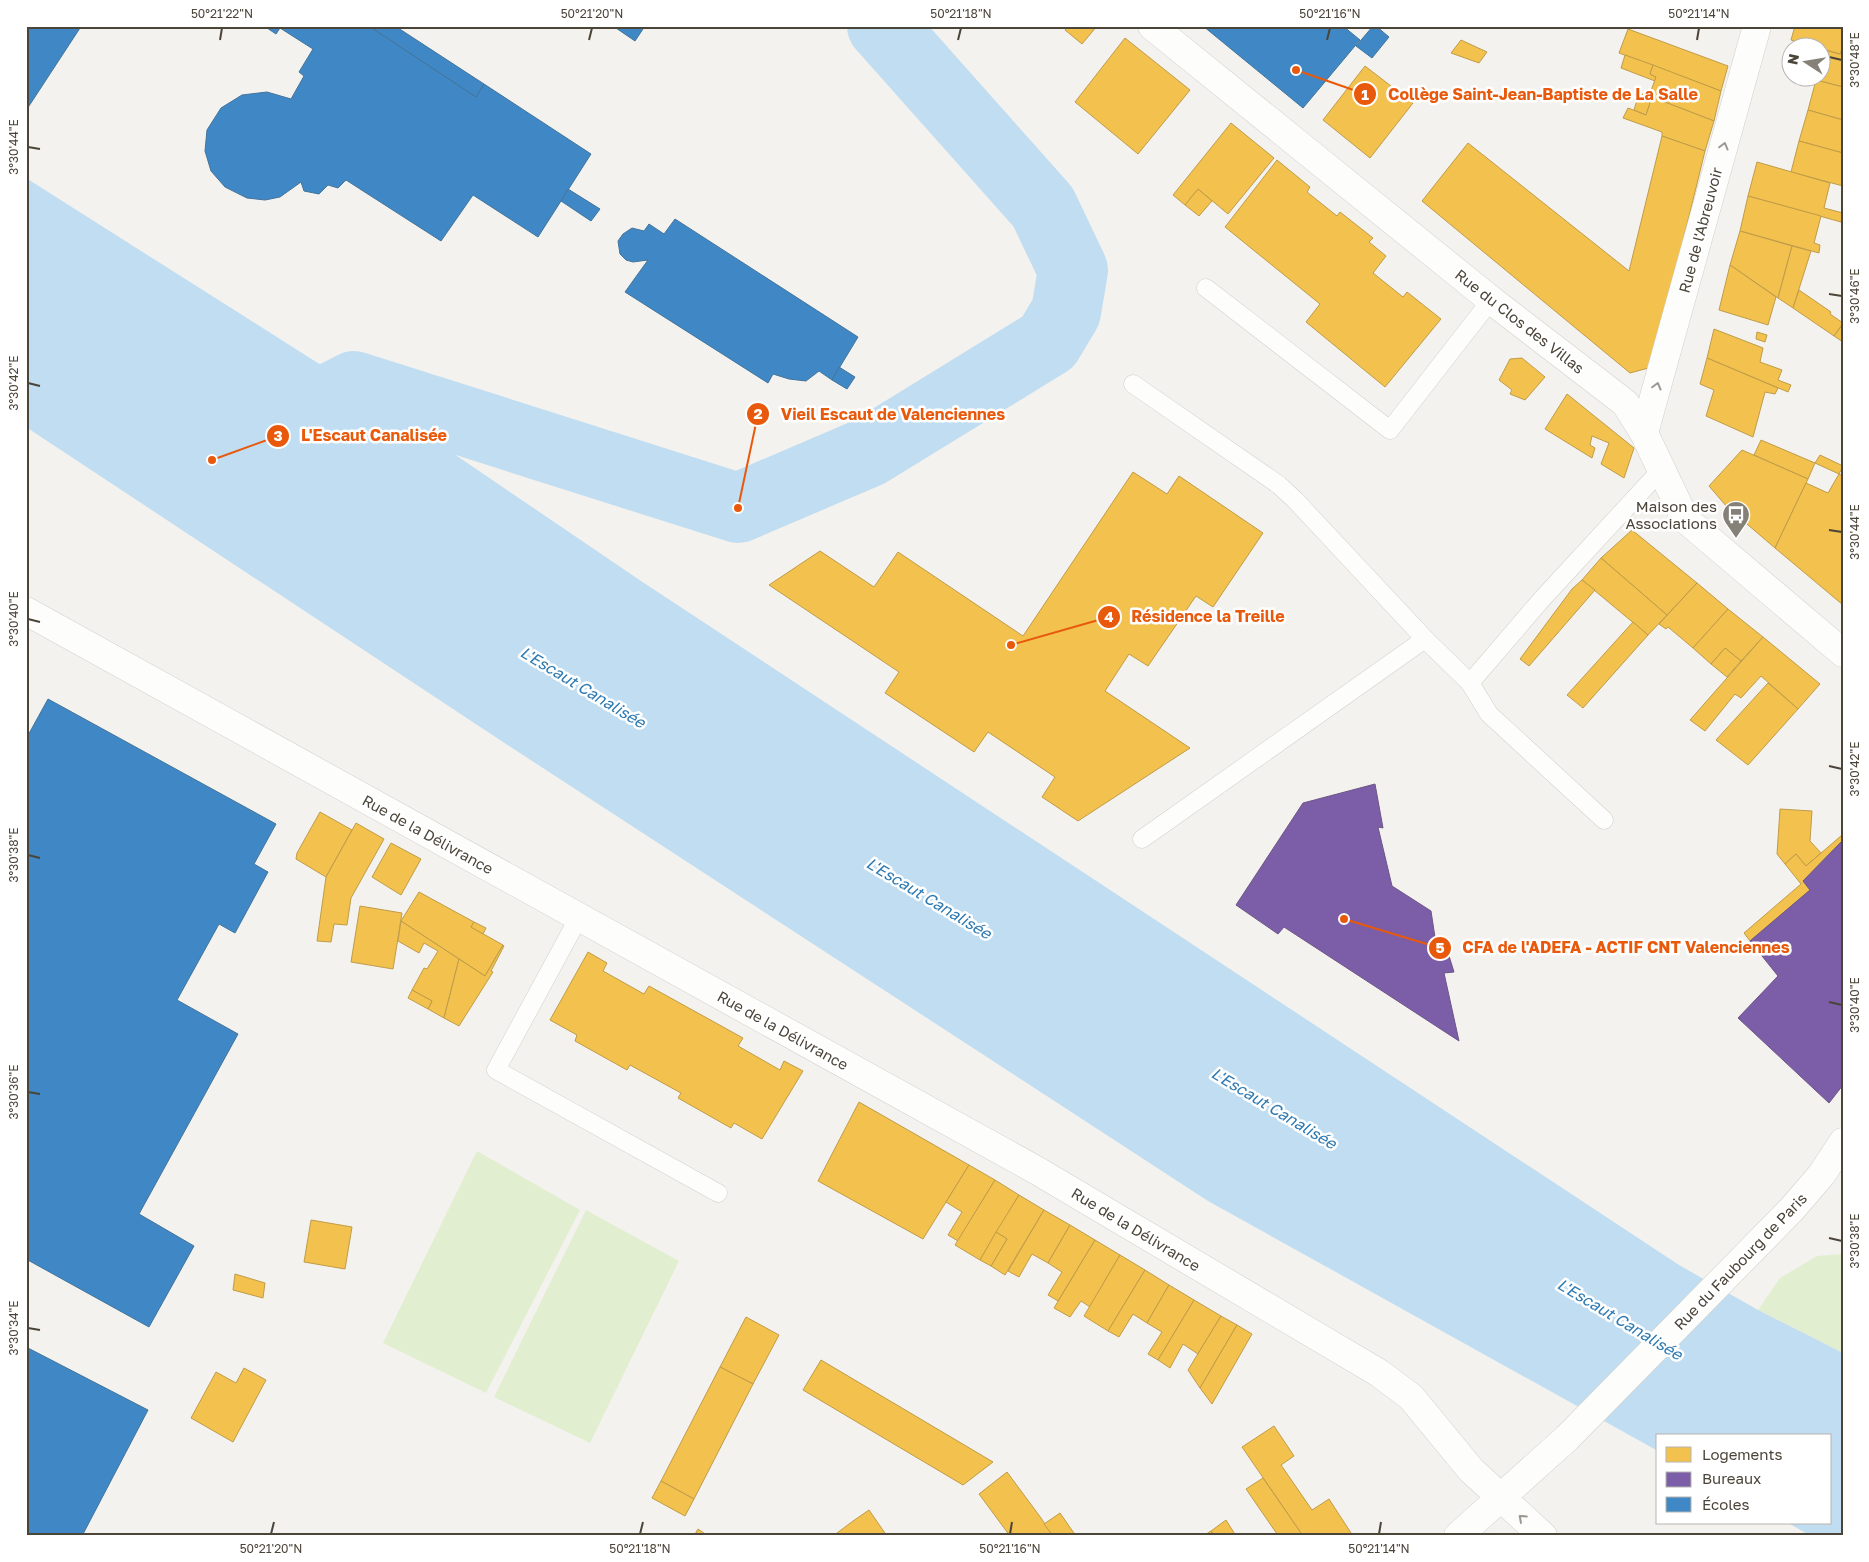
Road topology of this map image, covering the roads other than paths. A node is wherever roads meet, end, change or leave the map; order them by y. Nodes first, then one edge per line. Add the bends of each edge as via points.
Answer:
1 (1152, 26) edge
2 (1757, 26) edge
3 (1206, 288) dead end
4 (1491, 300) junction
5 (1134, 384) dead end
6 (1644, 434) junction
7 (1661, 470) junction
8 (26, 611) edge
9 (1425, 639) junction
10 (1843, 653) edge
11 (1470, 684) junction
12 (1604, 820) dead end
13 (1142, 839) dead end
14 (579, 917) junction
15 (1841, 1150) edge
16 (718, 1193) dead end
17 (1501, 1499) junction
18 (1458, 1536) edge
19 (1543, 1536) edge

1 - 4 street, Rue du Clos des Villas
6 -> 2 street, Rue de l'Abreuvoir
3 - 4 lane via 1390,430
4 - 6 street, Rue du Clos des Villas via 1625,403
5 - 9 lane via 1279,485
6 - 7 street, Rue du Clos des Villas
7 - 10 street, Rue du Clos des Villas via 1678,507 1693,527
7 - 11 lane via 1542,599
8 - 14 street, Rue de la Délivrance
9 - 11 lane
9 - 13 lane
11 - 12 lane via 1489,714
14 - 16 lane via 496,1070
14 - 17 street, Rue de la Délivrance via 1036,1170 1379,1372 1411,1397 1471,1470
15 - 17 street, Rue du Faubourg de Paris via 1792,1210 1567,1438
17 - 18 street, Rue du Faubourg de Paris
19 -> 17 street, Rue de la Délivrance

